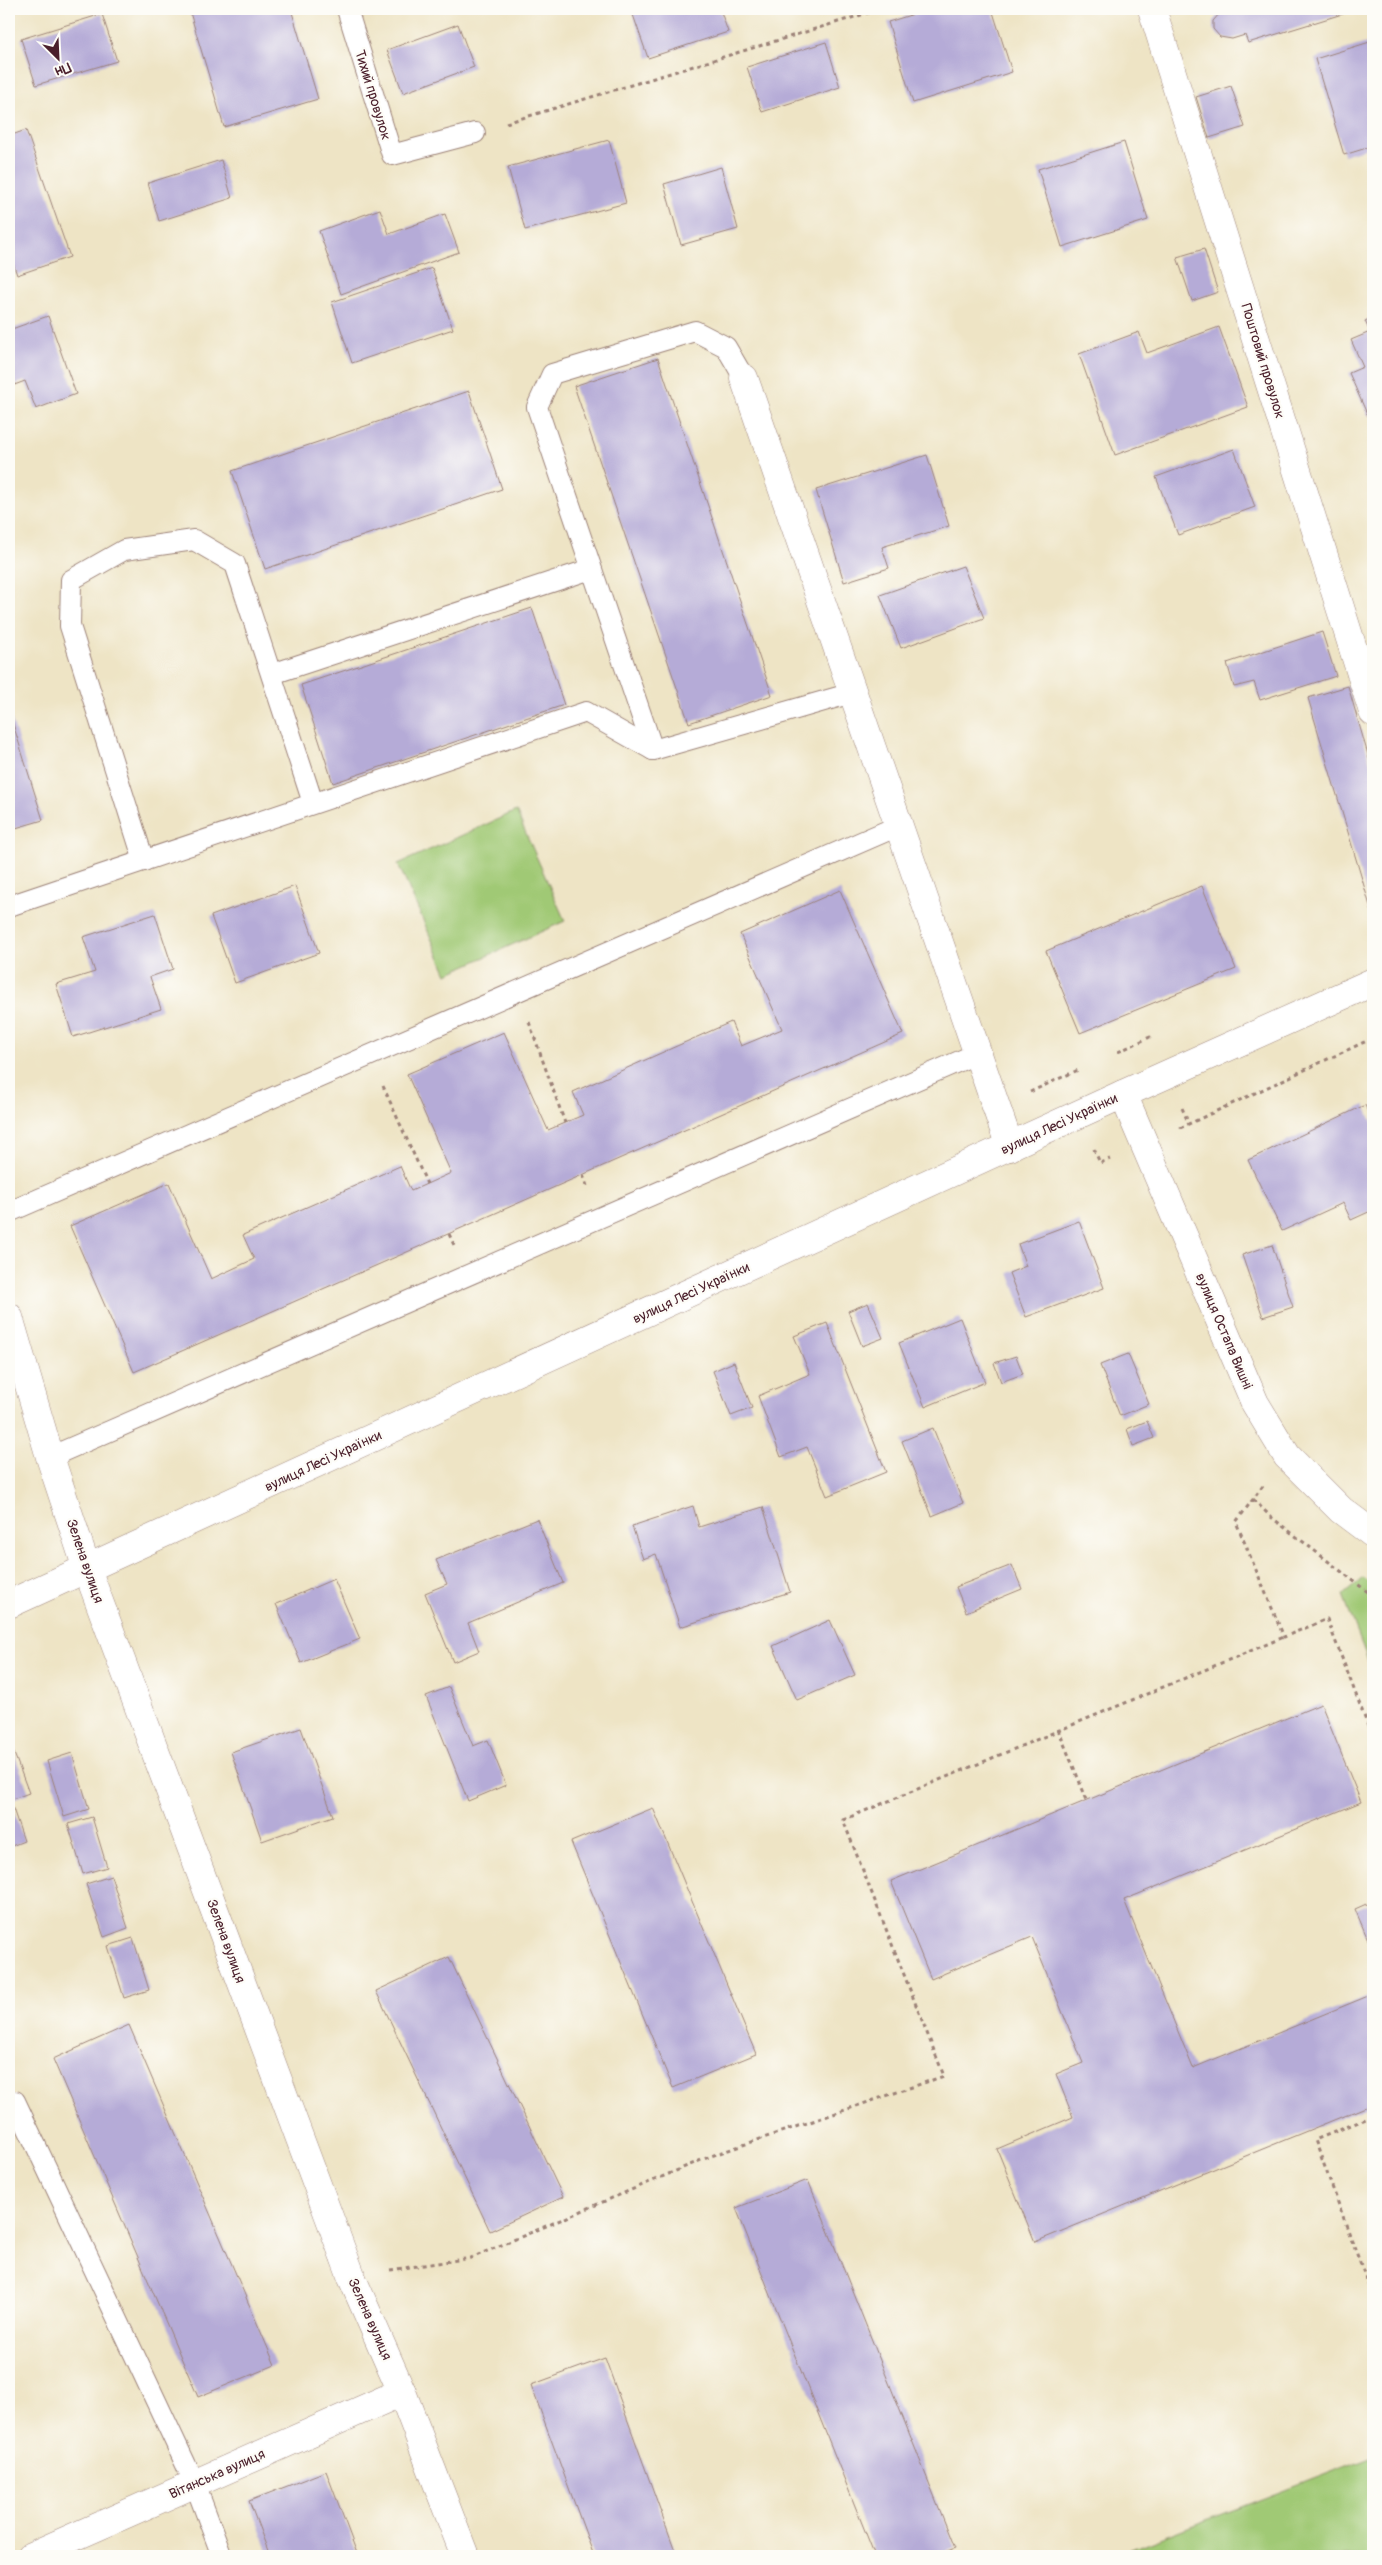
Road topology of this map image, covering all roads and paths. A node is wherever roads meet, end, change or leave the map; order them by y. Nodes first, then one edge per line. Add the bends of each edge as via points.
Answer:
1 (347, 9) edge
2 (881, 9) edge
3 (1152, 9) edge
4 (475, 133) joint
5 (744, 378) joint
6 (591, 569) junction
7 (272, 674) junction
8 (852, 693) junction
9 (1373, 712) edge
10 (652, 750) junction
11 (313, 803) junction
12 (898, 826) junction
13 (144, 860) junction
14 (9, 906) edge
15 (1373, 982) edge
16 (518, 991) junction
17 (1373, 1038) edge
18 (978, 1053) junction
19 (370, 1056) junction
20 (1124, 1094) junction
21 (565, 1123) dead end
22 (1145, 1144) junction
23 (1010, 1147) junction
24 (1100, 1163) dead end
25 (583, 1175) dead end
26 (427, 1184) dead end
27 (587, 1187) dead end
28 (9, 1212) edge
29 (449, 1234) dead end
30 (454, 1244) dead end
31 (9, 1317) edge
32 (1287, 1456) junction
33 (50, 1457) junction
34 (1253, 1499) junction
35 (1373, 1534) edge
36 (87, 1569) junction
37 (1373, 1596) edge
38 (9, 1604) edge
39 (1284, 1637) junction
40 (1058, 1730) junction
41 (1373, 1739) edge
42 (1087, 1800) dead end
43 (15, 2101) dead end
44 (1373, 2116) edge
45 (352, 2278) junction
46 (1373, 2298) edge
47 (402, 2392) junction
48 (194, 2484) junction
49 (31, 2556) edge
50 (222, 2556) edge
51 (465, 2556) edge

1 - 4 lane, Тихий провулок via 392,155
2 - 4 path
3 - 9 street, Поштовий провулок
5 - 6 lane via 726,347 695,331 552,374 537,406
5 - 8 street
6 - 7 lane
6 - 10 lane
7 - 11 lane
7 - 13 lane via 235,564 194,540 124,550 71,580 70,626
8 - 10 lane
8 - 12 street
10 - 11 lane via 586,712
11 - 13 lane
12 - 16 lane
12 - 18 street
13 - 14 lane
15 - 20 street, вулиця Лесі Українки
16 - 19 lane
16 - 21 path
17 - 22 path
18 - 23 street
18 - 33 lane
19 - 26 path
19 - 28 lane
20 - 22 street, вулиця Остапа Вишні
20 - 23 street, вулиця Лесі Українки
22 - 24 path
22 - 32 street, вулиця Остапа Вишні via 1255,1403
23 - 36 street, вулиця Лесі Українки
25 - 27 path
29 - 30 path
31 - 33 street, Зелена вулиця
32 - 34 path
32 - 35 street, вулиця Остапа Вишні via 1341,1510
33 - 36 street, Зелена вулиця
34 - 37 path via 1271,1517
34 - 39 path via 1236,1522
36 - 38 street, вулиця Лесі Українки
36 - 45 street, Зелена вулиця
39 - 40 path
39 - 41 path via 1327,1619
40 - 42 path
40 - 45 path via 843,1820 944,2076 711,2156 471,2258
43 - 48 lane
44 - 46 path via 1314,2140
45 - 47 street, Зелена вулиця
47 - 48 street, Вітянська вулиця
47 - 51 street, Зелена вулиця
48 - 49 street, Вітянська вулиця
48 - 50 lane

